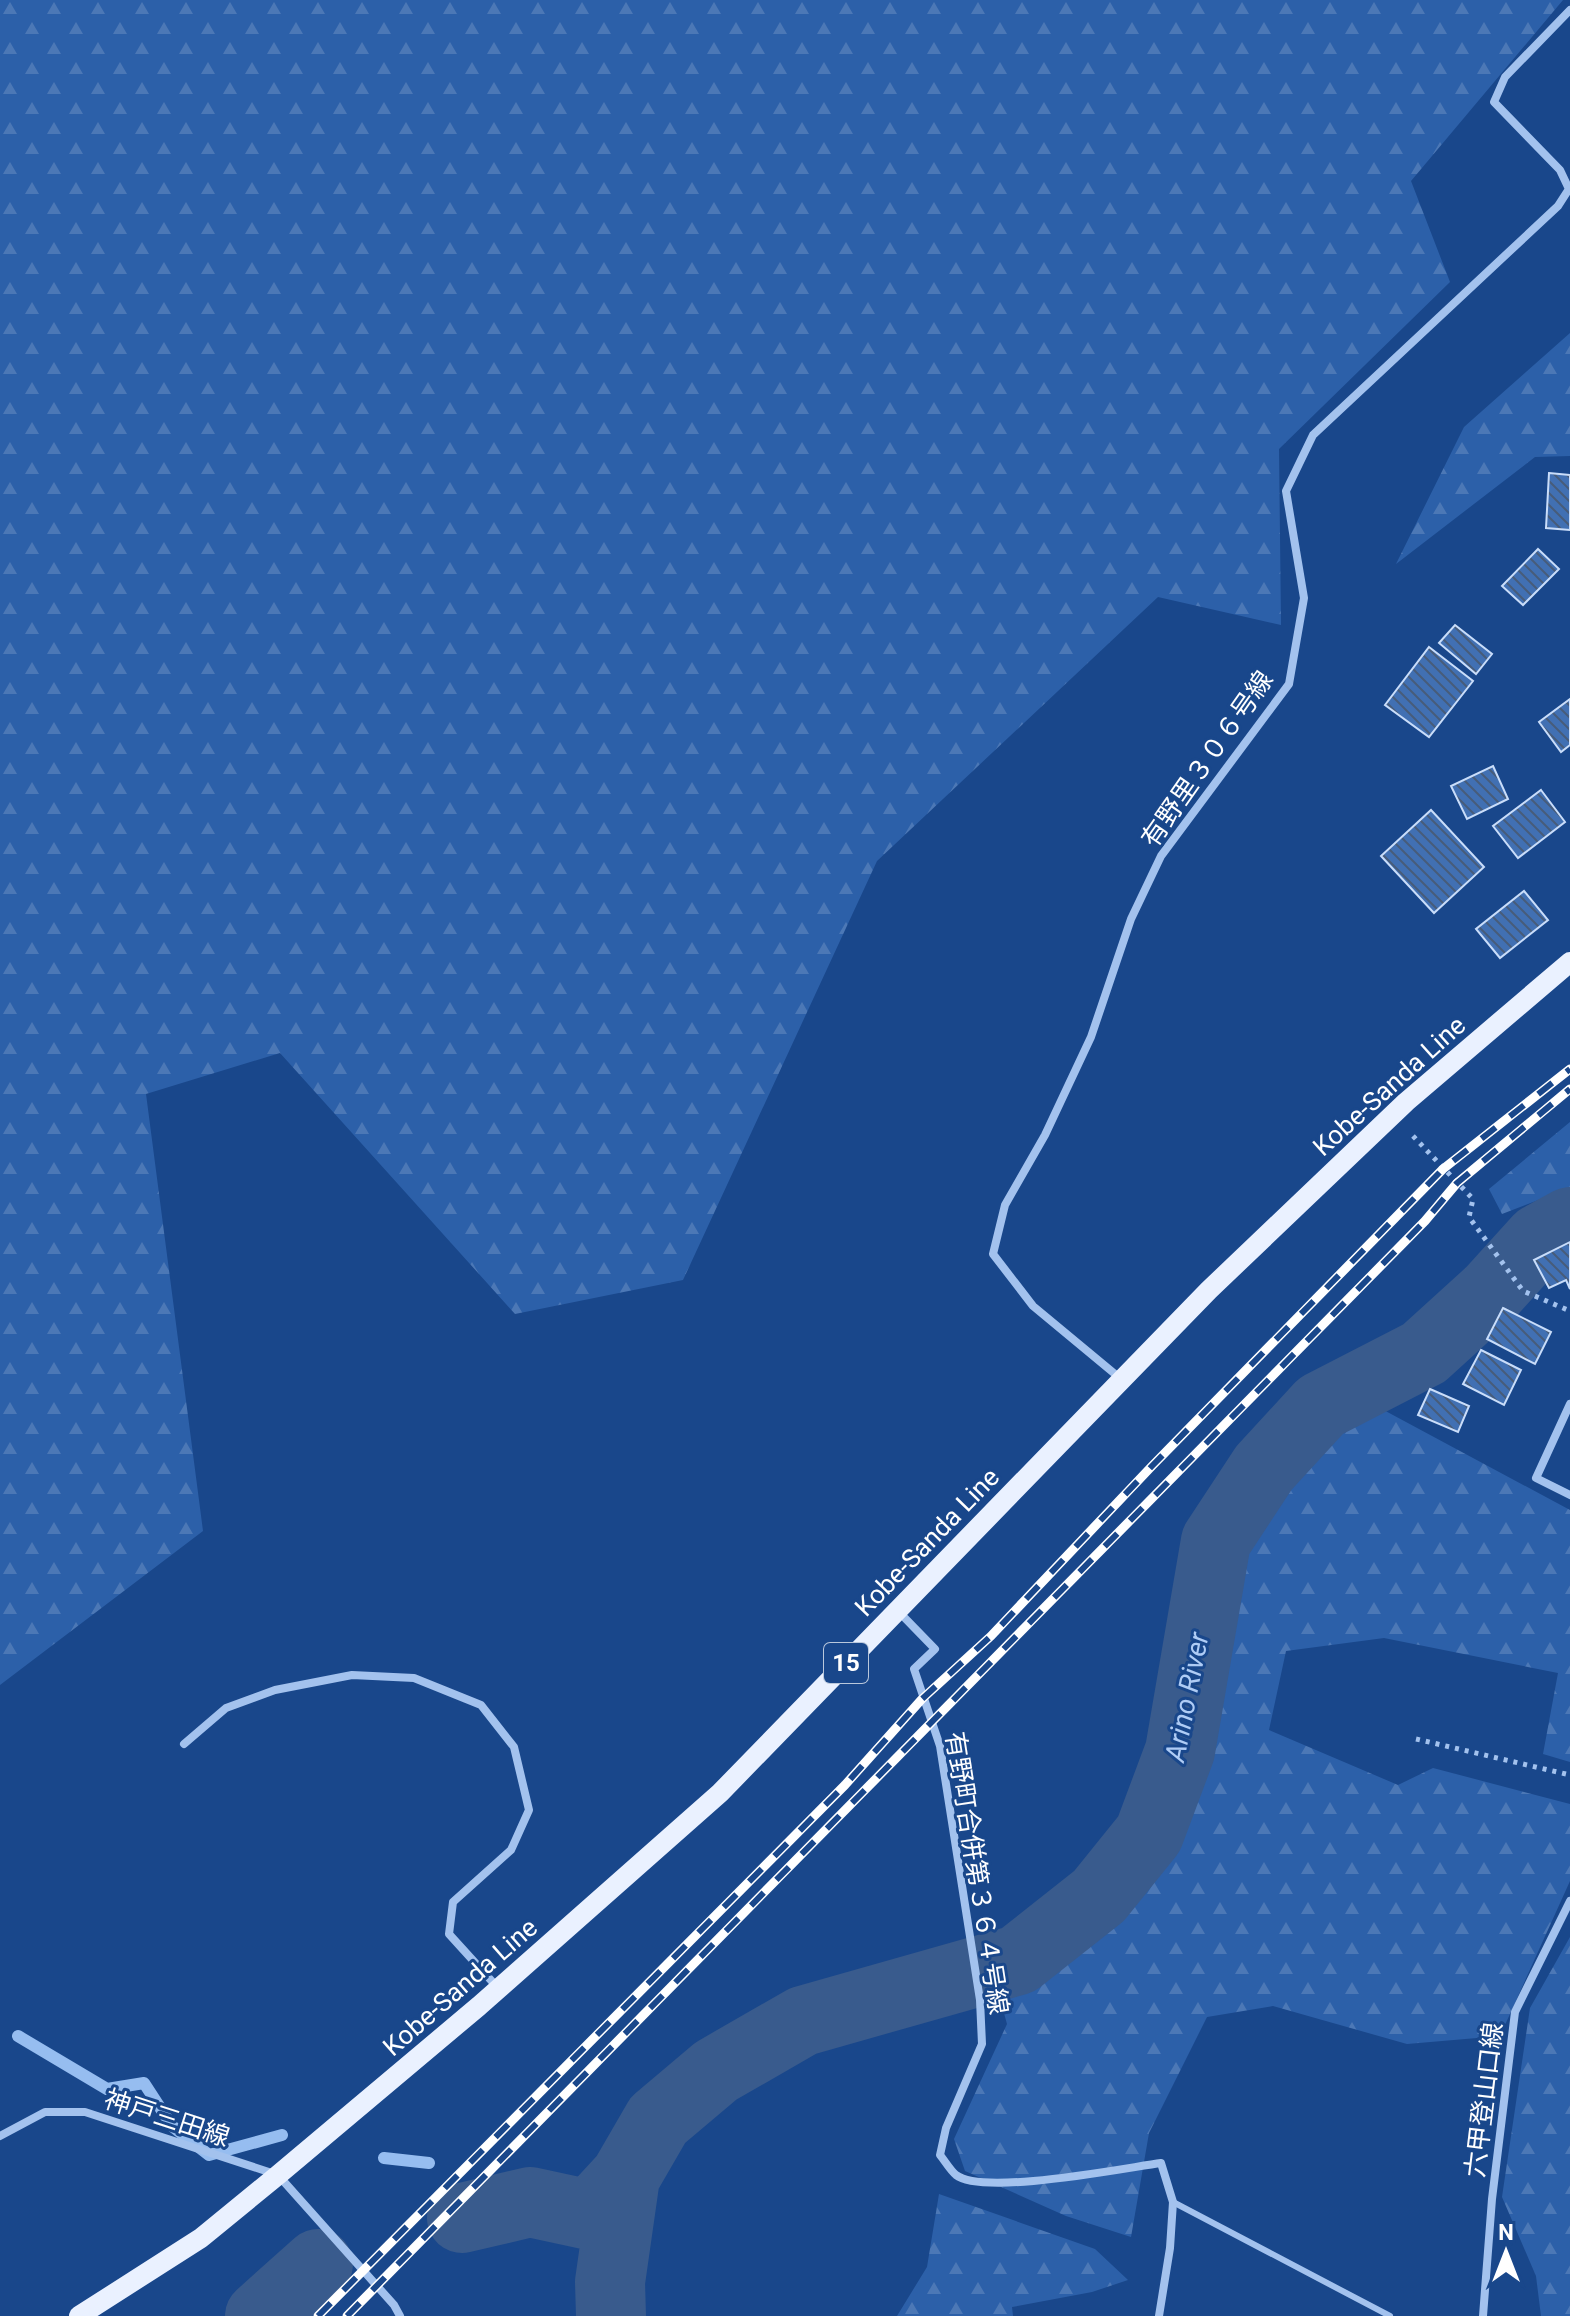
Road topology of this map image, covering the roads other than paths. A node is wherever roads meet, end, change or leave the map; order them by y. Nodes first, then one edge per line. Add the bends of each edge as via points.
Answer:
1 (1570, 10) edge
2 (1569, 189) edge
3 (1570, 962) edge
4 (1122, 1380) junction
5 (1570, 1404) edge
6 (1570, 1495) edge
7 (897, 1610) junction
8 (184, 1744) dead end
9 (1570, 1901) edge
10 (499, 1989) junction
11 (0, 2136) edge
12 (278, 2175) junction
13 (1173, 2202) junction
14 (79, 2316) edge
15 (400, 2316) edge
16 (1159, 2316) edge
17 (1390, 2316) edge
18 (1483, 2316) edge

1 - 2 street via 1505,77 1494,102 1560,170
2 - 4 street, 有野里３０６号線 via 1558,206 1313,435 1286,491 1304,598 1289,684 1161,856 1131,919 1091,1037 1005,1205 993,1254 1033,1306
3 - 4 main road, Kobe-Sanda Line / 15 via 1391,1117
4 - 7 main road, Kobe-Sanda Line / 15
5 - 6 street via 1536,1478
7 - 10 main road, Kobe-Sanda Line / 15 via 720,1793
7 - 13 street, 有野町合併第３６４号線 via 935,1649 914,1669 940,1746 980,2000 982,2044 940,2155 957,2176 977,2183 1045,2180 1161,2163
8 - 10 street via 226,1708 275,1690 352,1675 414,1678 481,1705 514,1747 529,1810 511,1850 453,1902 449,1934
9 - 18 street, 六甲登山口線 via 1515,2012
10 - 12 main road, Kobe-Sanda Line / 15
11 - 12 street, 神戸三田線 via 45,2112 85,2112
12 - 14 main road, Kobe-Sanda Line / 15 via 201,2238
12 - 15 street
13 - 16 street, 有野町合併第３６４号線
13 - 17 lane

